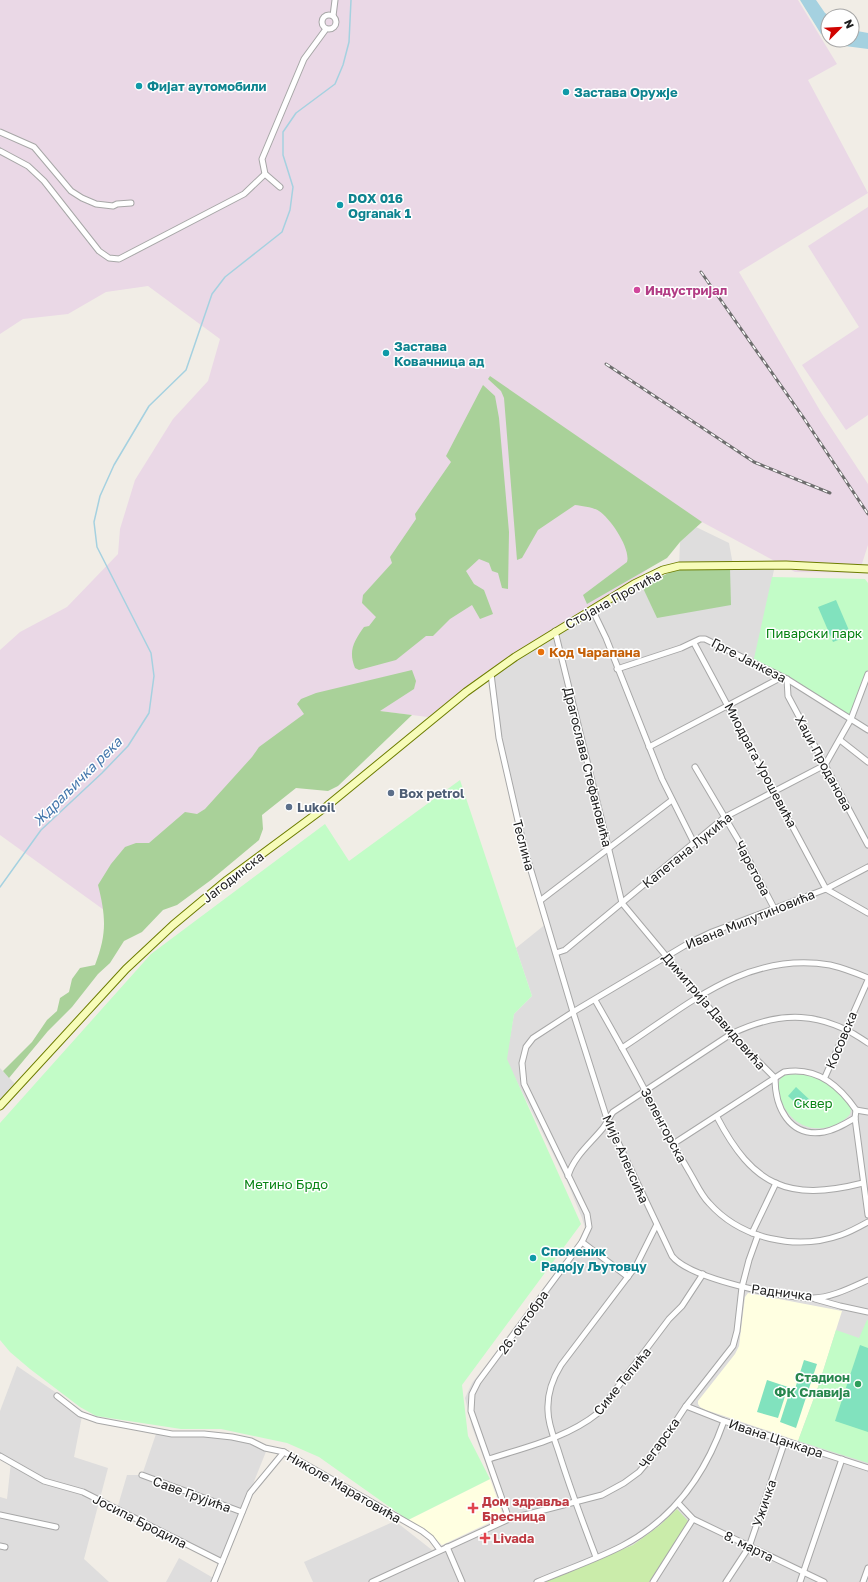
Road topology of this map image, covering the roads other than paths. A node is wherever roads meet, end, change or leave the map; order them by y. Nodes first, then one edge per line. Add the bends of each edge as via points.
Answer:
1 (335, 0) edge
2 (334, 16) junction
3 (326, 29) junction
4 (0, 132) edge
5 (0, 151) edge
6 (265, 174) junction
7 (280, 187) dead end
8 (131, 203) dead end
9 (868, 569) edge
10 (592, 610) junction
11 (555, 631) junction
12 (694, 642) junction
13 (617, 669) junction
14 (491, 674) junction
15 (868, 674) edge
16 (785, 678) junction
17 (728, 706) junction
18 (851, 719) junction
19 (868, 730) edge
20 (840, 740) junction
21 (649, 747) junction
22 (868, 762) edge
23 (825, 765) junction
24 (695, 767) dead end
25 (774, 791) junction
26 (672, 800) junction
27 (725, 817) junction
28 (693, 841) junction
29 (868, 845) edge
30 (608, 849) junction
31 (868, 867) edge
32 (826, 889) junction
33 (540, 900) junction
34 (622, 903) junction
35 (774, 908) junction
36 (868, 913) edge
37 (556, 953) junction
38 (666, 956) junction
39 (868, 979) edge
40 (699, 997) junction
41 (595, 1000) junction
42 (573, 1012) junction
43 (845, 1029) junction
44 (731, 1034) junction
45 (868, 1043) edge
46 (622, 1048) junction
47 (775, 1078) junction
48 (825, 1078) junction
49 (646, 1092) junction
50 (0, 1106) edge
51 (604, 1108) junction
52 (856, 1110) junction
53 (613, 1112) junction
54 (868, 1112) edge
55 (717, 1117) junction
56 (855, 1118) junction
57 (607, 1119) junction
58 (673, 1144) junction
59 (568, 1176) junction
60 (776, 1183) junction
61 (863, 1183) junction
62 (868, 1215) edge
63 (868, 1222) edge
64 (656, 1226) junction
65 (752, 1233) junction
66 (758, 1235) junction
67 (582, 1242) junction
68 (703, 1274) junction
69 (628, 1277) junction
70 (868, 1280) edge
71 (742, 1287) junction
72 (814, 1298) junction
73 (868, 1312) edge
74 (57, 1396) dead end
75 (686, 1406) junction
76 (724, 1421) junction
77 (554, 1437) junction
78 (785, 1441) junction
79 (284, 1452) junction
80 (0, 1456) edge
81 (490, 1459) junction
82 (842, 1459) junction
83 (868, 1468) edge
84 (142, 1475) dead end
85 (575, 1502) junction
86 (678, 1503) junction
87 (242, 1512) junction
88 (0, 1515) edge
89 (509, 1518) junction
90 (693, 1519) junction
91 (56, 1527) dead end
92 (447, 1546) junction
93 (750, 1547) junction
94 (440, 1550) junction
95 (596, 1557) junction
96 (222, 1562) junction
97 (868, 1568) edge
98 (805, 1572) junction
99 (214, 1582) edge
100 (372, 1582) edge
101 (462, 1582) edge
102 (537, 1582) edge
103 (653, 1582) edge
104 (726, 1582) edge
105 (800, 1582) edge
106 (824, 1582) edge
107 (863, 1582) edge

1 - 2 street
2 - 3 street via 336,25
2 - 3 street via 329,14 322,18 322,26
3 - 6 street via 304,59 262,159
4 - 8 street via 34,147 66,186 82,198 96,204 113,206
5 - 6 street via 28,166 44,181 98,251 109,258 119,259 244,194
6 - 7 street
9 - 10 main road, Стојана Протића via 786,565 679,566 663,570 640,581
10 - 11 main road, Стојана Протића
10 - 13 street
11 - 14 main road, Стојана Протића
11 - 30 street, Драгослава Стефановића
12 - 13 street, Грге Јанкеза
12 - 16 street, Грге Јанкеза via 705,638
12 - 17 street, Миодрага Урошевића
13 - 21 street
14 - 33 street, Теслина via 495,716 515,811
14 - 50 main road, Јагодинска via 327,806 227,880 173,925 117,978
15 - 18 street
16 - 17 street
16 - 18 street, Грге Јанкеза
16 - 23 street, Хаџи Проданова via 788,696
17 - 21 street
17 - 25 street, Миодрага Урошевића
18 - 19 street, Грге Јанкеза
18 - 20 street
20 - 22 street
20 - 23 street
21 - 26 street
23 - 25 street, Капетана Лукића
23 - 29 street, Хаџи Проданова
24 - 27 street, Чаретова
25 - 27 street, Капетана Лукића
25 - 32 street, Миодрага Урошевића
26 - 28 street
26 - 30 street
27 - 28 street, Капетана Лукића
27 - 35 street, Чаретова
28 - 34 street, Капетана Лукића
30 - 33 street
30 - 34 street, Драгослава Стефановића
31 - 32 street, Ивана Милутиновића
32 - 35 street, Ивана Милутиновића
32 - 36 street
33 - 37 street, Теслина
34 - 37 street, Капетана Лукића via 565,950
34 - 38 street, Димитрија Давидовића
35 - 38 street, Ивана Милутиновића via 708,934
37 - 42 street, Теслина
38 - 40 street, Димитрија Давидовића
38 - 41 street, Ивана Милутиновића
39 - 40 street via 831,965 776,964 733,977
39 - 43 street, Косовска
40 - 44 street, Димитрија Давидовића
40 - 46 street
41 - 42 street, Ивана Милутиновића
41 - 46 street, Зеленгорска
42 - 51 street, Мије Алексића
42 - 59 street, Ивана Милутиновића via 530,1041 522,1063 526,1089
43 - 44 street via 814,1019 792,1016 759,1022
43 - 45 street
43 - 48 street, Косовска
44 - 47 street, Димитрија Давидовића
44 - 49 street
46 - 49 street, Зеленгорска
47 - 48 street, Димитрија Давидовића via 784,1072 793,1071
47 - 55 street
47 - 56 street via 775,1091 780,1109 788,1121 800,1129 825,1132
48 - 52 street, Димитрија Давидовића via 844,1093
49 - 53 street
49 - 58 street, Зеленгорска
51 - 53 street
51 - 57 street, Мије Алексића
52 - 54 street
52 - 56 street
53 - 57 street
55 - 58 street
55 - 60 street via 744,1159 753,1169
56 - 61 street
57 - 59 street via 605,1126 582,1151
57 - 64 street, Мије Алексића
58 - 65 street, Зеленгорска via 708,1202 730,1222
59 - 67 street, 26. октобра via 588,1218 589,1230
60 - 61 street via 800,1191 819,1192
60 - 65 street
61 - 62 street
63 - 66 street via 839,1236 818,1240 793,1242
64 - 68 street, Мије Алексића via 677,1262
64 - 69 street via 644,1253
65 - 66 street
66 - 71 street, Чегарска via 748,1260
67 - 69 street
67 - 81 street, 26. октобра via 473,1391 471,1405 476,1428
68 - 71 street, Мије Алексића
68 - 77 street, Симе Тепића via 601,1409 581,1426
69 - 77 street via 556,1375 550,1391 548,1409
70 - 72 street, Радничка
71 - 72 street, Радничка
71 - 75 street, Чегарска via 733,1346
72 - 73 street
74 - 79 street, Николе Маратовића via 82,1415 109,1423 172,1434 232,1437
75 - 76 street, Ивана Цанкара
75 - 85 street, Чегарска via 655,1453 638,1472 624,1484 607,1493
76 - 78 street, Ивана Цанкара
76 - 86 street via 708,1461
77 - 81 street, Симе Тепића
77 - 85 street
78 - 82 street, Ивана Цанкара
78 - 93 street, Ужичка
79 - 87 street via 253,1489
79 - 94 street, Николе Маратовића via 422,1531
80 - 96 street, Јосипа Бродила via 44,1481 83,1492
81 - 89 street
82 - 83 street, Ивана Цанкара
82 - 98 street
84 - 87 street, Саве Грујића
85 - 89 street, Чегарска
85 - 95 street
86 - 90 street, 8. марта
86 - 95 street via 638,1537
87 - 96 street
88 - 91 street
89 - 92 street, Чегарска
90 - 93 street, 8. марта
90 - 103 street
92 - 94 street, Чегарска
92 - 101 street
93 - 98 street, 8. марта
93 - 104 street, Ужичка
94 - 100 street, Чегарска
95 - 102 street
96 - 99 street
97 - 107 street
98 - 105 street
98 - 106 street, 8. марта

